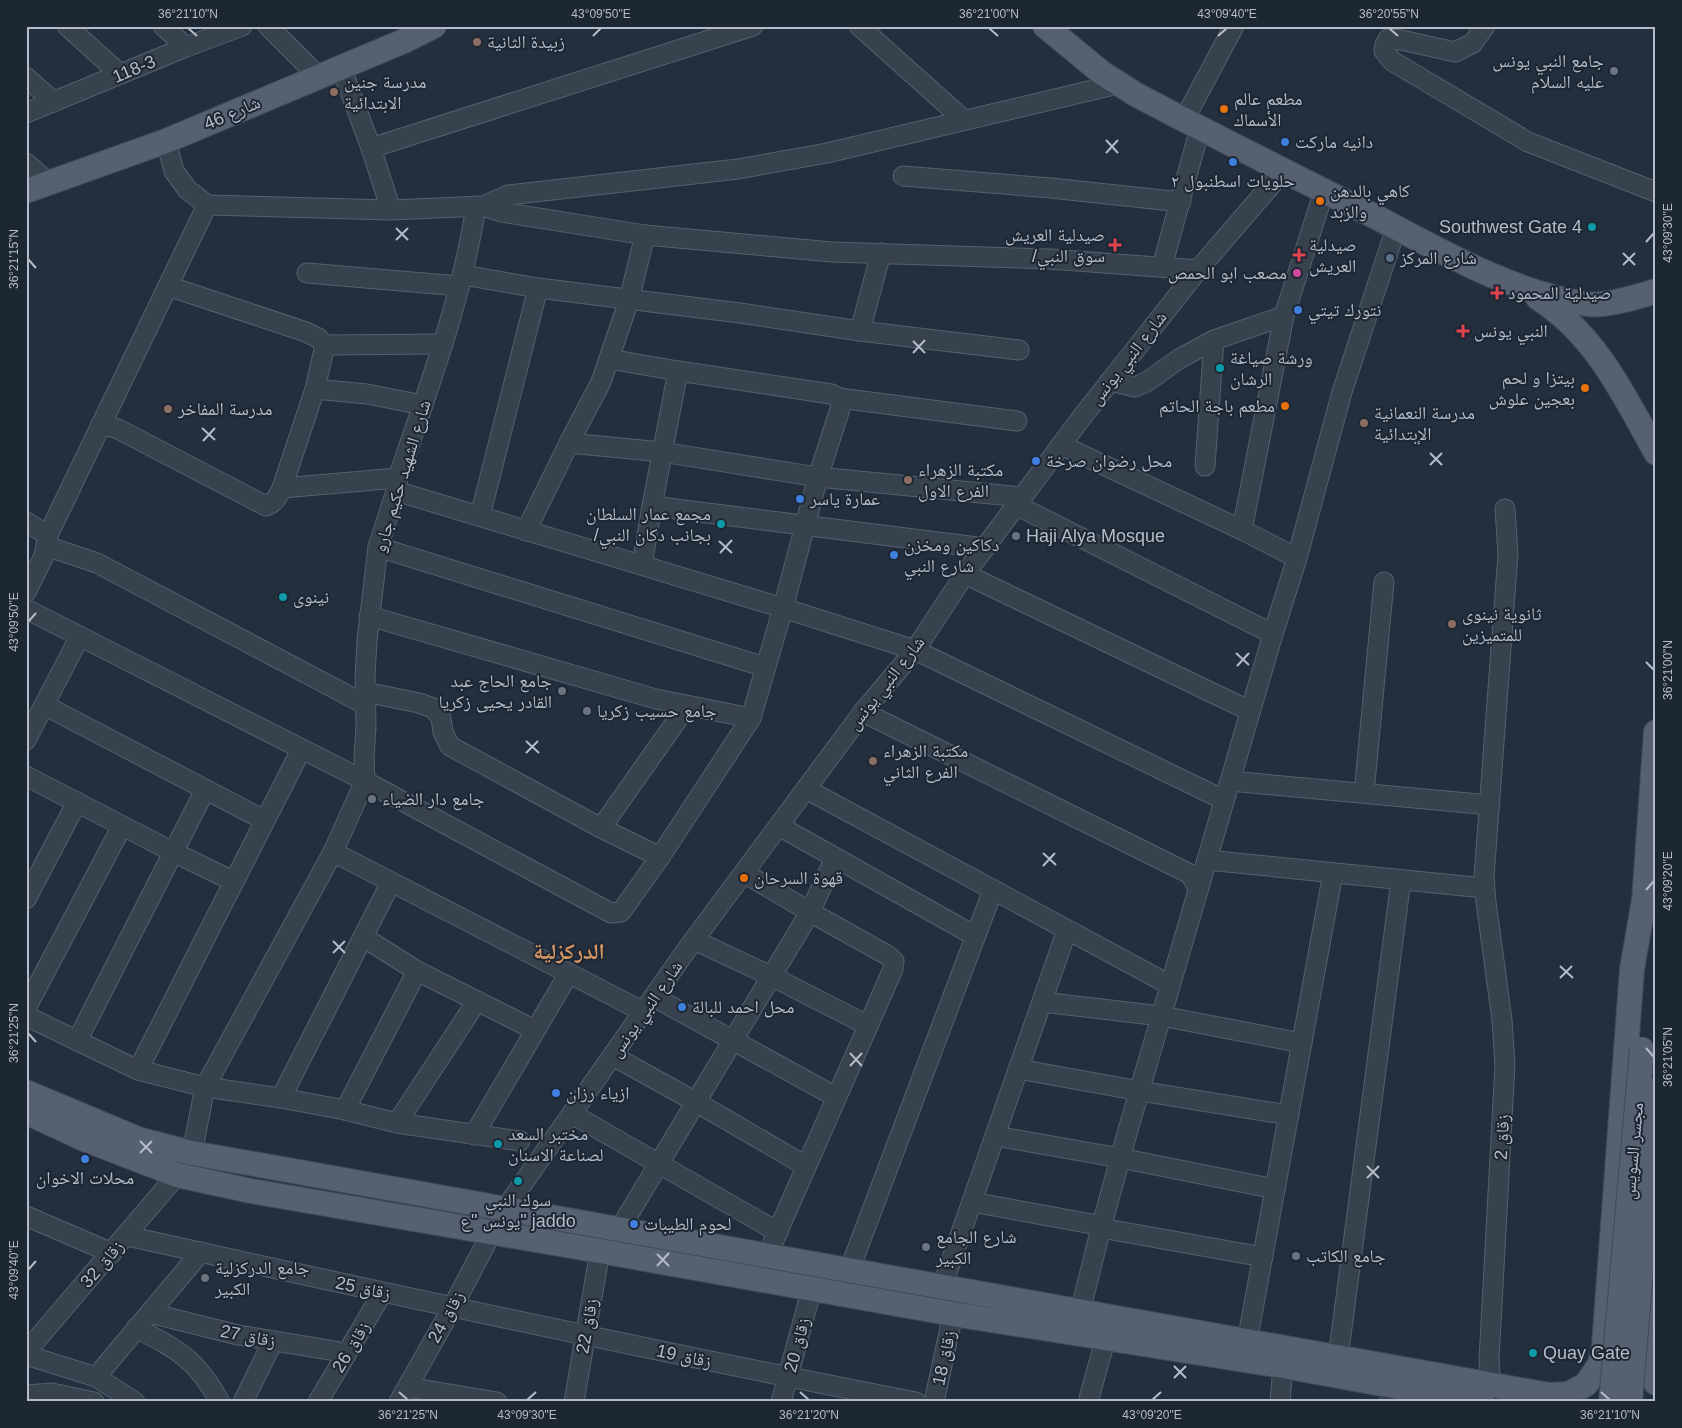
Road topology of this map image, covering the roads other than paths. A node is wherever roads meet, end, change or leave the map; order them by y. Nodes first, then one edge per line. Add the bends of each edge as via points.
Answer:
1 (67, 26) edge
2 (163, 26) edge
3 (242, 26) edge
4 (268, 26) edge
5 (434, 26) edge
6 (753, 26) edge
7 (859, 26) edge
8 (1234, 26) edge
9 (1486, 26) edge
10 (1048, 28) edge
11 (186, 47) junction
12 (341, 67) junction
13 (120, 74) junction
14 (319, 76) junction
15 (26, 77) edge
16 (1118, 84) junction
17 (54, 102) junction
18 (26, 113) edge
19 (964, 120) junction
20 (1192, 124) junction
21 (166, 140) junction
22 (371, 148) junction
23 (26, 163) edge
24 (1284, 170) junction
25 (903, 176) dead end
26 (49, 183) junction
27 (26, 191) edge
28 (1324, 191) junction
29 (1656, 192) edge
30 (1180, 202) junction
31 (207, 205) junction
32 (479, 206) junction
33 (391, 210) junction
34 (1396, 228) junction
35 (645, 235) junction
36 (880, 253) junction
37 (1162, 267) junction
38 (1198, 270) junction
39 (307, 272) dead end
40 (461, 280) junction
41 (1513, 284) junction
42 (168, 286) junction
43 (538, 288) junction
44 (1656, 291) edge
45 (630, 300) junction
46 (1284, 316) junction
47 (860, 331) junction
48 (1214, 340) junction
49 (443, 344) junction
50 (325, 345) junction
51 (1019, 350) dead end
52 (609, 358) junction
53 (678, 371) junction
54 (1110, 381) junction
55 (316, 389) junction
56 (840, 398) junction
57 (423, 406) junction
58 (1017, 421) dead end
59 (101, 424) junction
60 (568, 443) junction
61 (1061, 445) junction
62 (662, 452) junction
63 (1656, 453) edge
64 (1205, 466) dead end
65 (818, 477) junction
66 (397, 485) junction
67 (282, 488) junction
68 (1019, 501) junction
69 (652, 506) junction
70 (1504, 509) dead end
71 (480, 516) junction
72 (26, 522) edge
73 (806, 524) junction
74 (526, 530) junction
75 (1242, 530) junction
76 (47, 541) junction
77 (378, 547) junction
78 (985, 548) junction
79 (1297, 558) junction
80 (642, 566) junction
81 (966, 574) junction
82 (1384, 582) dead end
83 (26, 592) edge
84 (784, 608) junction
85 (26, 609) edge
86 (370, 616) junction
87 (1272, 634) junction
88 (80, 636) junction
89 (914, 650) junction
90 (765, 667) junction
91 (365, 698) junction
92 (44, 705) junction
93 (687, 706) junction
94 (1250, 711) junction
95 (863, 712) junction
96 (751, 718) junction
97 (1656, 732) edge
98 (26, 740) edge
99 (300, 750) junction
100 (26, 776) edge
101 (365, 781) junction
102 (1230, 781) junction
103 (806, 789) junction
104 (205, 790) junction
105 (1364, 793) junction
106 (1224, 800) junction
107 (77, 802) junction
108 (1490, 805) junction
109 (264, 820) junction
110 (122, 826) junction
111 (779, 826) junction
112 (602, 828) junction
113 (173, 852) junction
114 (333, 852) junction
115 (660, 856) junction
116 (835, 858) junction
117 (1207, 860) junction
118 (744, 873) junction
119 (1334, 873) junction
120 (1401, 880) junction
121 (233, 882) junction
122 (391, 882) junction
123 (1198, 888) junction
124 (1484, 888) junction
125 (993, 890) junction
126 (26, 899) edge
127 (1644, 900) junction
128 (810, 912) junction
129 (1067, 930) junction
130 (975, 936) junction
131 (363, 937) junction
132 (694, 940) junction
133 (417, 971) junction
134 (569, 973) junction
135 (772, 976) junction
136 (1170, 986) junction
137 (477, 1001) junction
138 (1042, 1002) junction
139 (649, 1004) junction
140 (26, 1008) edge
141 (26, 1016) edge
142 (1161, 1016) junction
143 (867, 1025) junction
144 (535, 1030) junction
145 (733, 1040) junction
146 (77, 1041) junction
147 (1302, 1043) junction
148 (613, 1056) junction
149 (1018, 1068) junction
150 (138, 1070) junction
151 (205, 1087) junction
152 (1656, 1090) edge
153 (1140, 1091) junction
154 (26, 1092) edge
155 (836, 1097) junction
156 (281, 1098) junction
157 (696, 1102) junction
158 (345, 1110) junction
159 (26, 1112) edge
160 (572, 1114) junction
161 (1289, 1115) junction
162 (396, 1123) junction
163 (474, 1135) junction
164 (995, 1136) junction
165 (520, 1141) dead end
166 (192, 1153) junction
167 (1120, 1158) junction
168 (658, 1163) junction
169 (806, 1166) junction
170 (177, 1175) junction
171 (1275, 1189) junction
172 (972, 1202) junction
173 (505, 1209) junction
174 (26, 1216) edge
175 (1101, 1228) junction
176 (618, 1230) junction
177 (492, 1232) junction
178 (778, 1232) junction
179 (126, 1236) junction
180 (600, 1250) junction
181 (201, 1252) junction
182 (112, 1253) junction
183 (767, 1256) junction
184 (1263, 1257) junction
185 (849, 1271) junction
186 (1655, 1276) edge
187 (942, 1287) junction
188 (812, 1288) junction
189 (383, 1292) junction
190 (452, 1308) junction
191 (1080, 1312) junction
192 (150, 1313) junction
193 (954, 1314) junction
194 (136, 1328) junction
195 (585, 1335) junction
196 (1106, 1338) junction
197 (273, 1341) junction
198 (1247, 1342) junction
199 (26, 1353) edge
200 (347, 1353) junction
201 (1338, 1358) junction
202 (1283, 1366) junction
203 (96, 1377) junction
204 (788, 1377) junction
205 (1656, 1384) edge
206 (1582, 1390) edge
207 (1488, 1393) edge
208 (403, 1394) edge
209 (1390, 1394) edge
210 (26, 1395) edge
211 (94, 1402) edge
212 (135, 1402) edge
213 (220, 1402) edge
214 (243, 1402) edge
215 (318, 1402) edge
216 (497, 1402) edge
217 (574, 1402) edge
218 (781, 1402) edge
219 (916, 1402) edge
220 (934, 1402) edge
221 (1088, 1402) edge
222 (1280, 1402) edge
223 (1611, 1402) edge
224 (1630, 1402) edge

1 - 13 street
2 - 11 street
3 - 11 street, 118-3
4 - 14 street
5 - 12 main road, شارع 46
6 - 22 street
7 - 19 street
8 - 20 street
9 - 29 street via 1473,44 1454,52 1401,40 1388,40 1384,51 1392,61 1528,142
10 - 16 main road
11 - 13 street, 118-3
12 - 14 main road, شارع 46
12 - 22 street
13 - 17 street, 118-3
14 - 21 main road, شارع 46
15 - 17 street
16 - 19 street
16 - 20 main road
17 - 18 street, 118-3
19 - 32 street via 827,153 738,169 508,195
20 - 24 main road
20 - 30 street
21 - 26 main road, شارع 46
21 - 31 street via 174,171 187,189
22 - 33 street
23 - 26 street
24 - 28 main road
24 - 38 street, شارع النبي يونس
25 - 30 street
26 - 27 main road, شارع 46
28 - 34 main road
28 - 46 street
30 - 37 street
31 - 33 street
31 - 42 street
32 - 33 street
32 - 35 street
32 - 40 street, شارع الشهيد حكيم جارو
34 - 41 main road
34 - 79 street via 1342,392
35 - 36 street via 832,252
35 - 45 street
36 - 37 street
36 - 47 street
37 - 38 street
38 - 54 street, شارع النبي يونس
39 - 40 street
40 - 43 street
40 - 49 street, شارع الشهيد حكيم جارو
41 - 44 main road via 1588,304 1612,302
41 - 63 main road via 1548,304 1583,335 1606,366
42 - 50 street via 306,332
42 - 59 street
43 - 45 street
43 - 71 street
45 - 47 street
45 - 52 street
46 - 48 street
46 - 75 street
47 - 51 street
48 - 54 street via 1136,387
48 - 64 street
49 - 50 street
49 - 57 street, شارع الشهيد حكيم جارو
50 - 55 street
52 - 53 street
52 - 60 street via 601,382
53 - 56 street
53 - 62 street
54 - 61 street, شارع النبي يونس
55 - 57 street via 367,394
55 - 67 street
56 - 58 street
56 - 65 street via 841,406
57 - 66 street, شارع الشهيد حكيم جارو
59 - 67 street via 118,428 266,506 276,500
59 - 76 street
60 - 62 street
60 - 74 street
61 - 68 street, شارع النبي يونس
61 - 75 street
62 - 65 street
62 - 69 street
65 - 68 street
65 - 73 street
66 - 67 street
66 - 71 street
66 - 77 street, شارع الشهيد حكيم جارو
68 - 78 street, شارع النبي يونس
68 - 87 street
69 - 73 street
69 - 80 street
70 - 108 street, زقاق 2 via 1508,554
71 - 74 street
72 - 76 street
73 - 78 street
73 - 84 street
74 - 80 street
75 - 79 street
76 - 83 street via 44,556
76 - 91 street
77 - 86 street, شارع الشهيد حكيم جارو
77 - 90 street
78 - 81 street, شارع النبي يونس
79 - 87 street
80 - 84 street
81 - 89 street, شارع النبي يونس
81 - 94 street
82 - 105 street
84 - 89 street
84 - 90 street
85 - 88 street
86 - 91 street, شارع الشهيد حكيم جارو
86 - 93 street
87 - 94 street
88 - 92 street
88 - 99 street
89 - 95 street, شارع النبي يونس
89 - 106 street
90 - 96 street
91 - 101 street, شارع الشهيد حكيم جارو
91 - 112 street via 419,703 433,708 450,746
92 - 98 street
92 - 104 street
93 - 96 street
93 - 112 street
94 - 102 street
95 - 103 street, شارع النبي يونس
95 - 123 street via 1190,874
96 - 115 street
97 - 127 main road
99 - 101 street
99 - 109 street
100 - 107 street
101 - 114 street
101 - 115 street via 611,913 621,912
102 - 105 street
102 - 106 street
103 - 111 street, شارع النبي يونس
103 - 125 street
104 - 109 street
104 - 113 street
105 - 108 street
106 - 117 street
107 - 110 street
107 - 126 street
108 - 124 street, زقاق 2
109 - 121 street
110 - 113 street
110 - 140 street
111 - 116 street
111 - 118 street, شارع النبي يونس
112 - 115 street
113 - 121 street
113 - 146 street
114 - 122 street
114 - 151 street
116 - 128 street
116 - 130 street
117 - 119 street
117 - 123 street
118 - 128 street
118 - 132 street, شارع النبي يونس
119 - 120 street
119 - 147 street
120 - 124 street
120 - 201 street
121 - 150 street
122 - 131 street
122 - 134 street
123 - 136 street
124 - 207 street, زقاق 2 via 1505,1064
125 - 129 street
125 - 130 street
127 - 206 main road via 1632,969 1604,1346 1600,1364
127 - 223 main road, مجسر السويس, bridge via 1642,1049
128 - 135 street
128 - 143 street via 887,954 894,961
129 - 136 street
129 - 138 street
130 - 185 street
131 - 133 street
131 - 156 street
132 - 135 street
132 - 139 street, شارع النبي يونس
133 - 137 street
133 - 158 street
134 - 139 street
134 - 144 street
135 - 143 street
135 - 145 street
136 - 142 street
137 - 144 street
137 - 162 street
138 - 142 street
138 - 149 street
139 - 145 street
139 - 148 street, شارع النبي يونس
141 - 146 street
142 - 147 street
142 - 153 street
143 - 155 street
144 - 163 street
145 - 155 street
145 - 157 street
146 - 150 street
147 - 161 street
148 - 157 street
148 - 160 street, شارع النبي يونس
149 - 153 street
149 - 164 street
150 - 151 street
151 - 156 street
151 - 166 street
152 - 224 main road, مجسر السويس, bridge
153 - 161 street
153 - 167 street
154 - 166 main road via 138,1139
155 - 169 street
156 - 158 street
157 - 168 street
157 - 169 street
158 - 162 street
159 - 170 main road via 84,1139
160 - 168 street
160 - 173 street, شارع النبي يونس
161 - 171 street
162 - 163 street
163 - 165 street
164 - 167 street
164 - 172 street
166 - 173 main road
167 - 171 street
167 - 175 street
168 - 176 street
168 - 178 street
169 - 178 street
170 - 177 main road via 251,1191
170 - 179 street, زقاق 32
171 - 184 street
172 - 175 street
172 - 187 street
173 - 176 main road
174 - 182 street
175 - 184 street
175 - 191 street
176 - 183 main road
177 - 180 main road
177 - 190 street, زقاق 24
178 - 183 street
179 - 181 street, زقاق 25
179 - 182 street, زقاق 32
180 - 188 main road
180 - 195 street, زقاق 22
181 - 189 street, زقاق 25
181 - 192 street
182 - 199 street, زقاق 32
183 - 185 main road
184 - 198 street
185 - 187 main road
186 - 205 main road via 1648,1341
187 - 191 main road
188 - 193 main road
188 - 204 street, زقاق 20
189 - 190 street, زقاق 25
189 - 200 street, زقاق 26
190 - 195 street, زقاق 19
190 - 208 street, زقاق 24
191 - 198 main road
192 - 194 street
192 - 197 street, زقاق 27
193 - 196 main road
193 - 220 street, زقاق 18
194 - 203 street
194 - 213 street via 189,1359
195 - 204 street, زقاق 19
195 - 217 street, زقاق 22
196 - 202 main road
196 - 221 street
197 - 200 street, زقاق 27
197 - 214 street
198 - 201 main road
199 - 203 street
200 - 215 street, زقاق 26
201 - 207 main road
202 - 209 main road
202 - 222 street
203 - 212 street
204 - 218 street, زقاق 20
204 - 219 street, زقاق 19
205 - 206 main road via 1631,1372 1616,1371 1600,1375
206 - 207 main road via 1559,1396
207 - 209 main road
208 - 216 street
210 - 211 street via 52,1393

